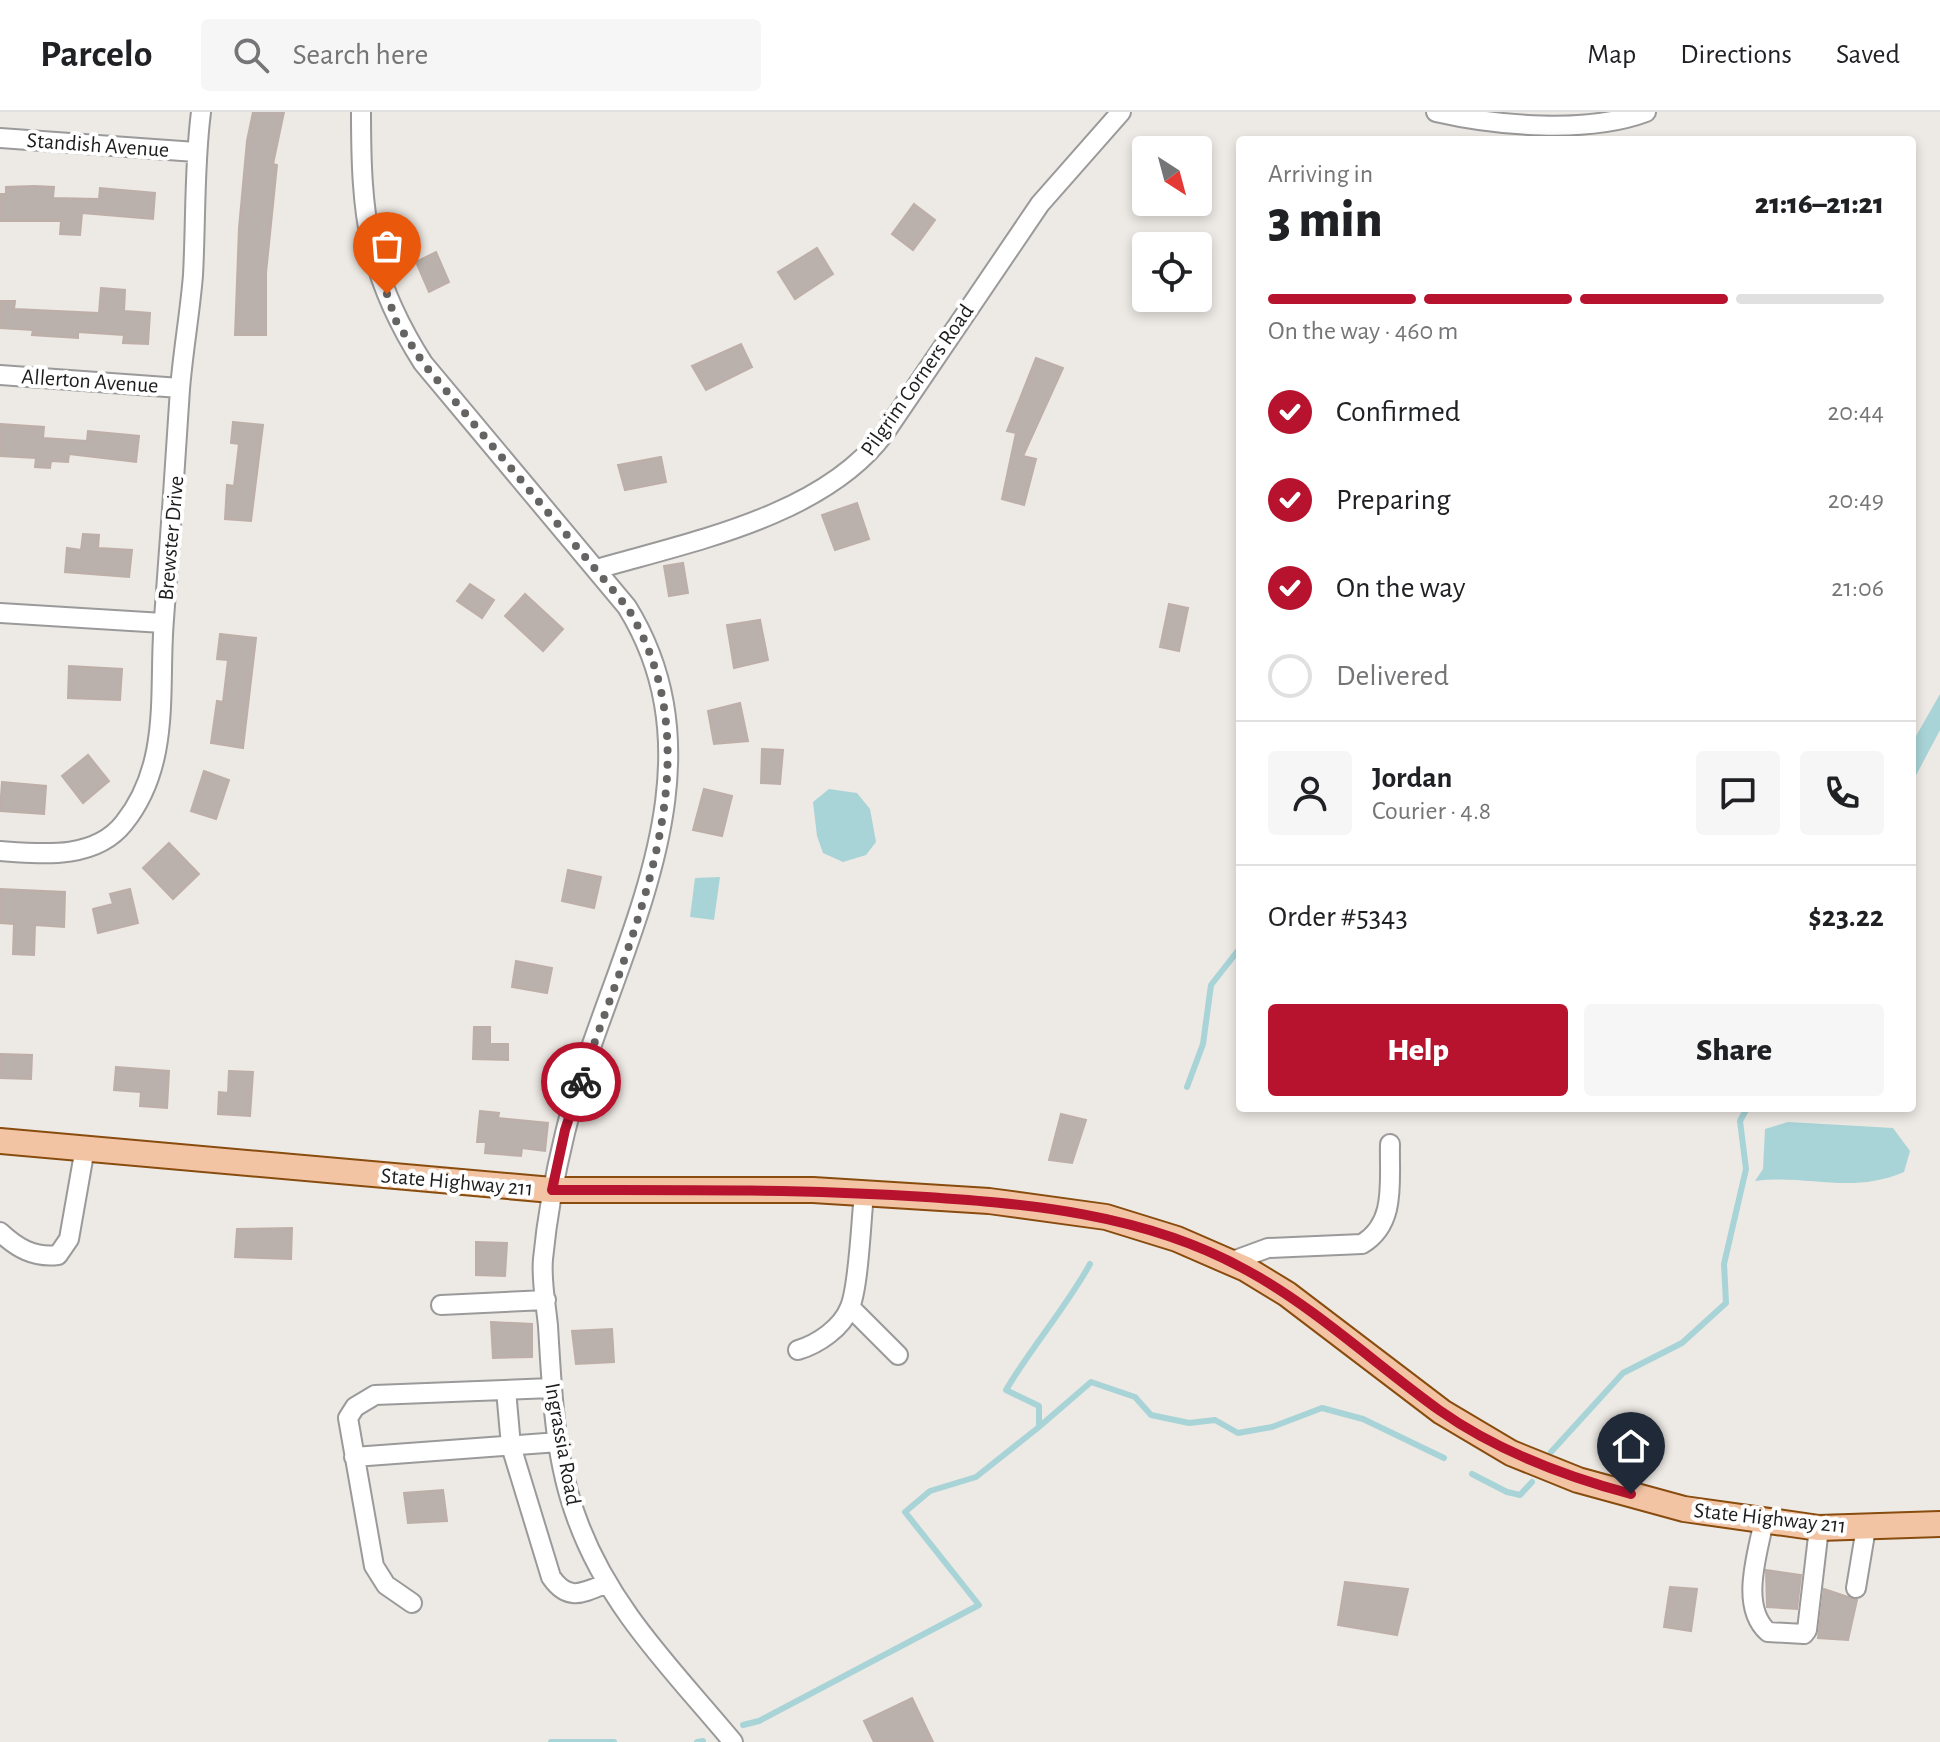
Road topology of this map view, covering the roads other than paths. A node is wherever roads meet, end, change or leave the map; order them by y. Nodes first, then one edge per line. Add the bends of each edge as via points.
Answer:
1 (201, 112) edge
2 (361, 112) edge
3 (1121, 112) edge
4 (1436, 112) edge
5 (1646, 112) edge
6 (1517, 132) edge
7 (0, 138) edge
8 (196, 152) junction
9 (0, 375) edge
10 (180, 388) junction
11 (597, 569) junction
12 (0, 613) edge
13 (163, 623) junction
14 (0, 851) edge
15 (0, 1141) edge
16 (1390, 1144) dead end
17 (85, 1148) junction
18 (552, 1190) junction
19 (864, 1194) junction
20 (0, 1232) edge
21 (1230, 1262) junction
22 (546, 1300) junction
23 (441, 1305) dead end
24 (850, 1307) junction
25 (798, 1350) dead end
26 (898, 1355) dead end
27 (552, 1388) junction
28 (506, 1390) junction
29 (559, 1442) junction
30 (511, 1446) junction
31 (354, 1457) junction
32 (1764, 1520) junction
33 (1940, 1524) edge
34 (1819, 1528) junction
35 (1866, 1528) junction
36 (607, 1583) junction
37 (1856, 1588) dead end
38 (412, 1603) dead end
39 (733, 1742) edge

1 - 8 street, Brewster Drive
2 - 11 street, Ingrassia Road via 368,240 396,321 423,363
3 - 11 street, Pilgrim Corners Road via 1040,204 884,434 856,465 774,513
4 - 6 street
5 - 6 street
7 - 8 street, Standish Avenue
8 - 10 street, Brewster Drive via 193,276
9 - 10 street, Allerton Avenue
10 - 13 street, Brewster Drive
11 - 18 street, Ingrassia Road via 643,634 660,677 668,754 666,808 652,869 565,1130
12 - 13 street
13 - 14 street, Brewster Drive via 163,721 147,783 123,824 100,843 69,852
15 - 17 main road, State Highway 211
16 - 21 street via 1387,1215 1374,1237 1362,1244 1268,1248
17 - 18 main road, State Highway 211
17 - 20 street via 69,1239 58,1255 18,1248
18 - 19 main road, State Highway 211
18 - 22 street, Ingrassia Road via 543,1262
19 - 21 main road, State Highway 211 via 989,1201 1106,1217
19 - 24 street
21 - 32 main road, State Highway 211 via 1287,1294 1442,1412 1511,1453 1578,1480 1684,1509
22 - 23 street
22 - 27 street, Ingrassia Road
24 - 25 street via 838,1326 815,1345
24 - 26 street
27 - 28 street
27 - 29 street, Ingrassia Road
28 - 30 street
28 - 31 street via 366,1398 348,1418
29 - 30 street
29 - 36 street, Ingrassia Road via 577,1519
30 - 31 street
30 - 36 street via 557,1586 575,1595
31 - 38 street via 374,1566 386,1585
32 - 34 main road, State Highway 211
32 - 34 street via 1753,1607 1768,1632 1807,1630
33 - 35 main road, State Highway 211
34 - 35 main road, State Highway 211
35 - 37 street
36 - 39 street, Ingrassia Road via 650,1648

